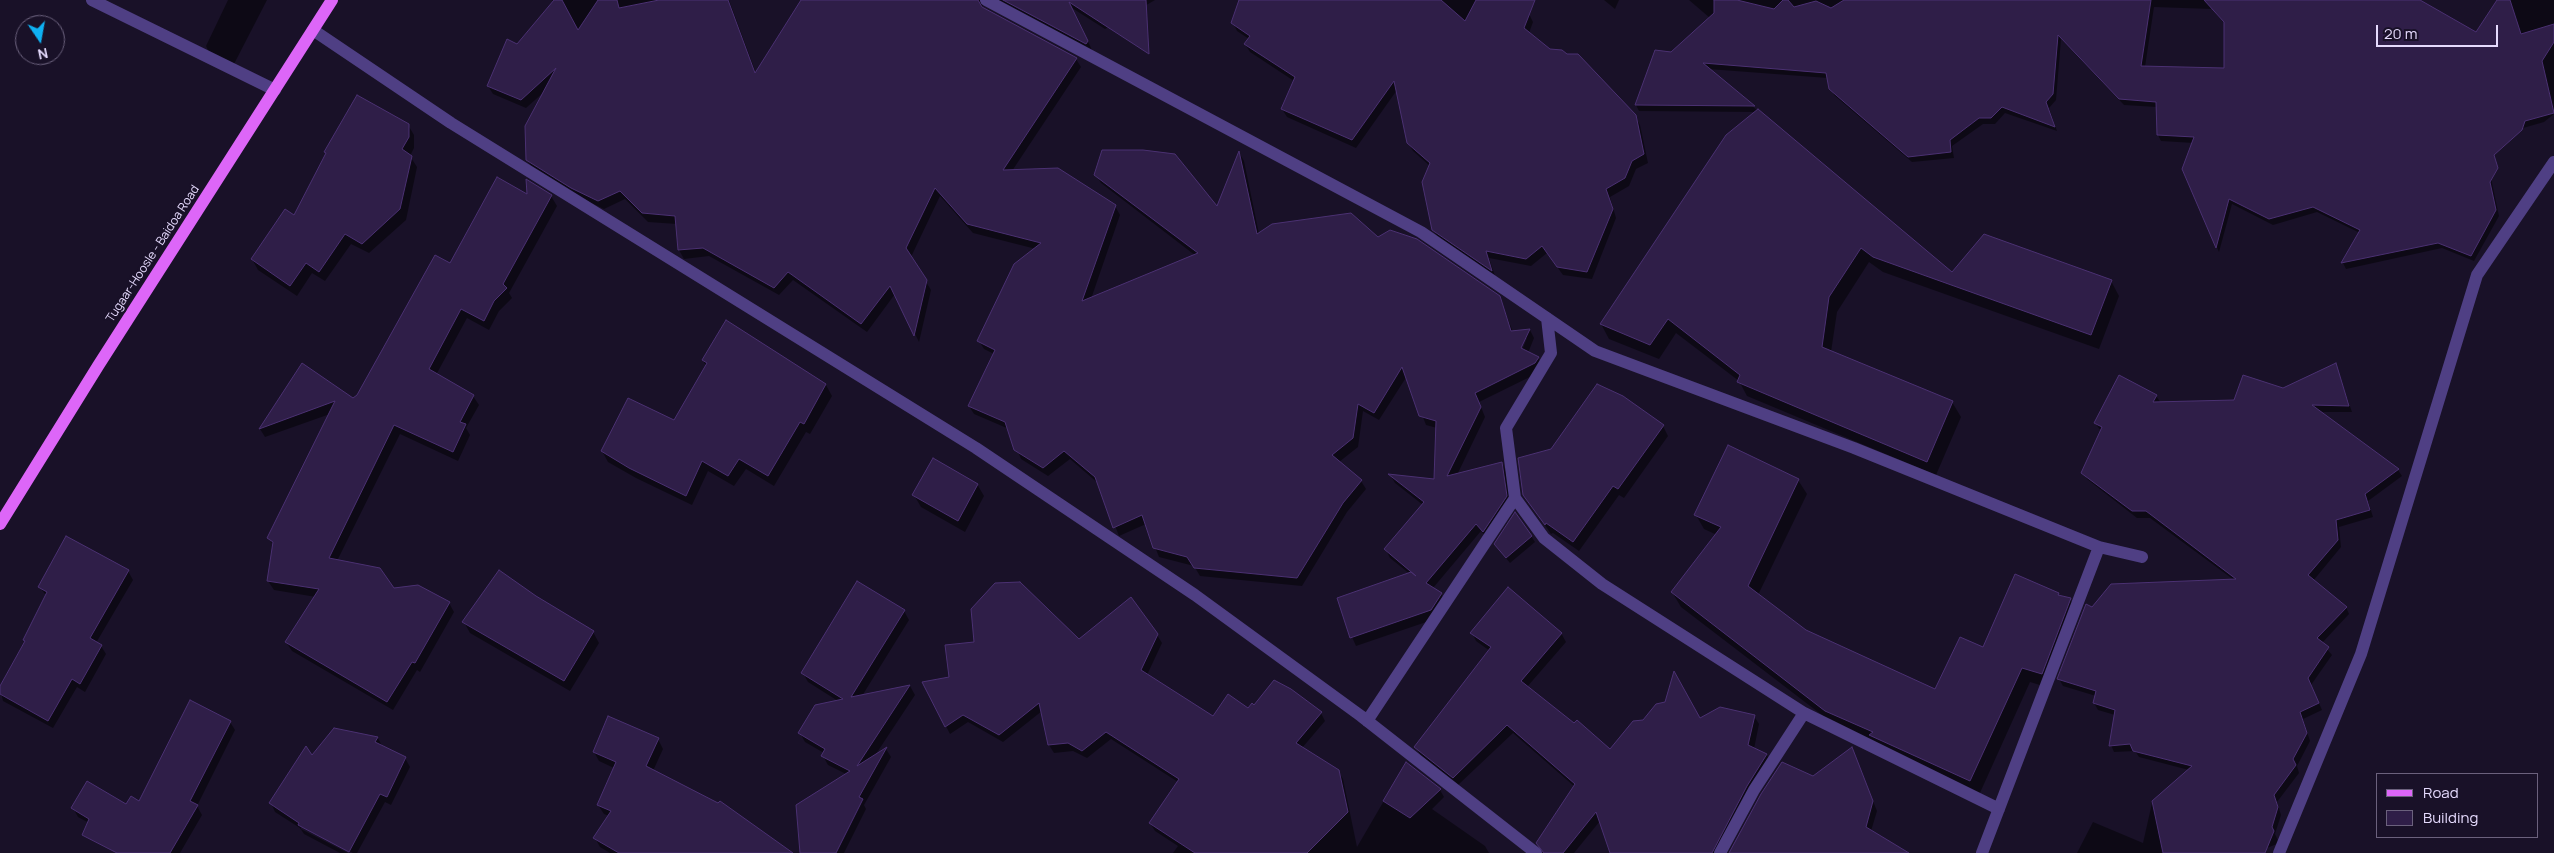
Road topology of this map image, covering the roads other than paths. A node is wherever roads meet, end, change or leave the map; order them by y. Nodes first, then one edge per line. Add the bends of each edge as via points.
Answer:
1 (92, 0) edge
2 (332, 0) edge
3 (986, 0) edge
4 (313, 30) junction
5 (275, 90) junction
6 (2554, 162) edge
7 (1547, 318) junction
8 (1515, 498) junction
9 (0, 524) edge
10 (2099, 547) junction
11 (2142, 557) dead end
12 (1804, 713) junction
13 (1367, 720) junction
14 (1998, 809) junction
15 (1536, 853) edge
16 (1720, 853) edge
17 (1982, 853) edge
18 (2279, 853) edge

1 - 5 street
2 - 4 main road, Tugaar-Hoosle - Baidoa Road
3 - 7 street via 1421,232
4 - 5 main road, Tugaar-Hoosle - Baidoa Road
4 - 13 street via 451,123 984,453 1196,595
5 - 9 main road, Tugaar-Hoosle - Baidoa Road
6 - 18 street via 2477,275 2361,654
7 - 8 street via 1551,353 1506,428
7 - 10 street via 1595,351 1854,448
8 - 12 street via 1544,538 1602,584
8 - 13 street
10 - 11 street
10 - 14 street
12 - 14 street
12 - 16 street via 1754,790
13 - 15 street
14 - 17 street

